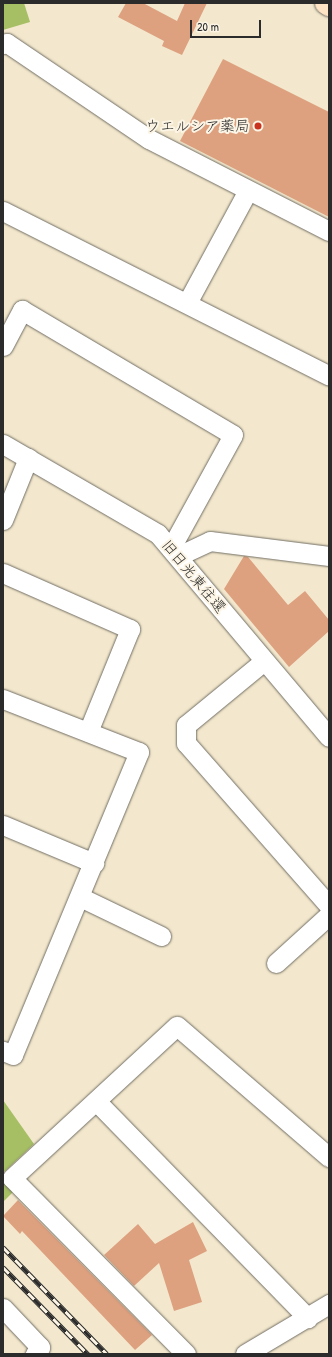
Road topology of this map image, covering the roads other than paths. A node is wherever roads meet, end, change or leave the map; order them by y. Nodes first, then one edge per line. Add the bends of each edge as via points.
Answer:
1 (326, 3) edge
2 (329, 4) edge
3 (3, 44) edge
4 (248, 190) junction
5 (3, 211) edge
6 (329, 231) edge
7 (188, 302) junction
8 (3, 346) edge
9 (329, 376) edge
10 (3, 444) edge
11 (28, 458) junction
12 (3, 520) edge
13 (174, 552) junction
14 (329, 556) edge
15 (3, 573) edge
16 (264, 661) junction
17 (3, 699) edge
18 (88, 732) junction
19 (329, 737) edge
20 (3, 825) edge
21 (94, 863) junction
22 (80, 898) junction
23 (329, 906) edge
24 (329, 915) edge
25 (161, 936) dead end
26 (276, 963) dead end
27 (3, 1051) edge
28 (97, 1102) junction
29 (329, 1157) edge
30 (329, 1304) edge
31 (3, 1308) edge
32 (308, 1318) junction
33 (36, 1354) edge
34 (186, 1354) edge
35 (245, 1354) edge

1 - 2 street
3 - 4 street via 7,43 149,139
4 - 6 street
4 - 7 street
5 - 7 street
7 - 9 street
8 - 13 street via 22,310 234,435
10 - 11 street, 旧日光東往還
11 - 12 street
11 - 13 street, 旧日光東往還 via 158,534
13 - 14 street via 210,541
13 - 16 street, 旧日光東往還
15 - 18 street via 130,629
16 - 19 street, 旧日光東往還
16 - 23 street via 186,725 186,743
17 - 18 street
18 - 21 street via 139,752
20 - 21 street
21 - 22 street
22 - 25 street
22 - 27 street via 13,1055
24 - 26 street
28 - 29 street via 177,1026
28 - 32 street
28 - 34 street via 12,1178
30 - 32 street
31 - 33 street via 40,1347
32 - 35 street

